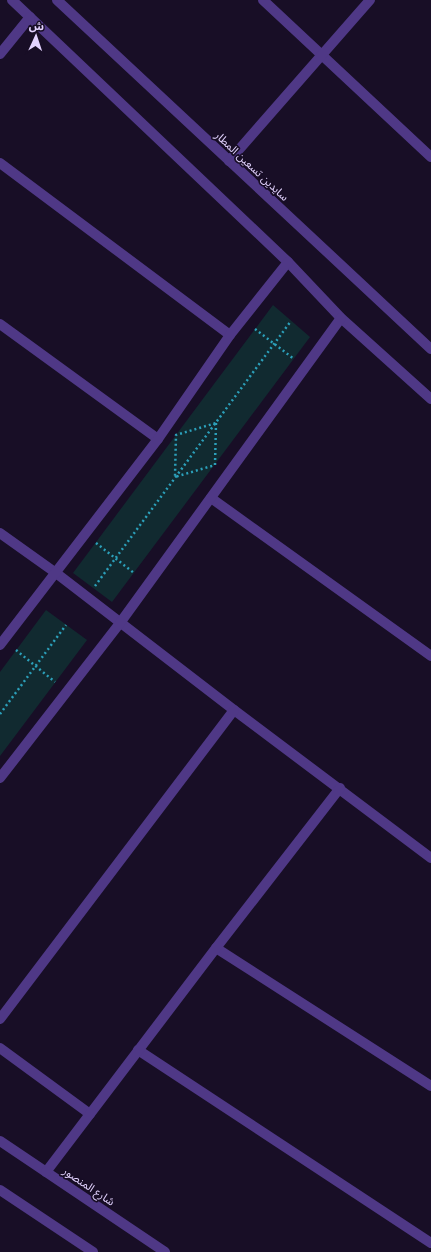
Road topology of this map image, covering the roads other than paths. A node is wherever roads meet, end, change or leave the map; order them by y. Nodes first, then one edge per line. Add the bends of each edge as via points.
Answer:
1 (12, 0) edge
2 (57, 0) edge
3 (263, 0) edge
4 (370, 0) edge
5 (30, 17) junction
6 (0, 54) edge
7 (322, 54) junction
8 (431, 157) edge
9 (229, 161) junction
10 (0, 163) edge
11 (288, 262) junction
12 (341, 318) junction
13 (0, 324) edge
14 (230, 335) junction
15 (431, 349) edge
16 (431, 399) edge
17 (158, 439) junction
18 (211, 498) junction
19 (0, 533) edge
20 (56, 573) junction
21 (120, 623) junction
22 (0, 645) edge
23 (431, 656) edge
24 (234, 710) junction
25 (0, 778) edge
26 (340, 788) junction
27 (431, 858) edge
28 (216, 948) junction
29 (0, 1019) edge
30 (0, 1048) edge
31 (138, 1050) junction
32 (431, 1086) edge
33 (90, 1114) junction
34 (0, 1141) edge
35 (46, 1172) junction
36 (0, 1190) edge
37 (431, 1243) edge
38 (93, 1252) edge
39 (165, 1252) edge

1 - 5 street
2 - 9 street, سايدين تسعين المطار
3 - 7 street
4 - 7 street
5 - 6 street
5 - 11 street
7 - 8 street
7 - 9 street
9 - 15 street, سايدين تسعين المطار
10 - 14 street
11 - 12 street
11 - 14 street
12 - 16 street
12 - 18 street
13 - 17 street
14 - 17 street
17 - 20 street
18 - 21 street
18 - 23 street
19 - 20 street
20 - 21 street
20 - 22 street
21 - 24 street
21 - 25 street
24 - 26 street
24 - 29 street
26 - 27 street
26 - 28 street
28 - 31 street
28 - 32 street
30 - 33 street
31 - 33 street
31 - 37 street
33 - 35 street
34 - 35 street, شارع المنصور
35 - 39 street, شارع المنصور
36 - 38 street

